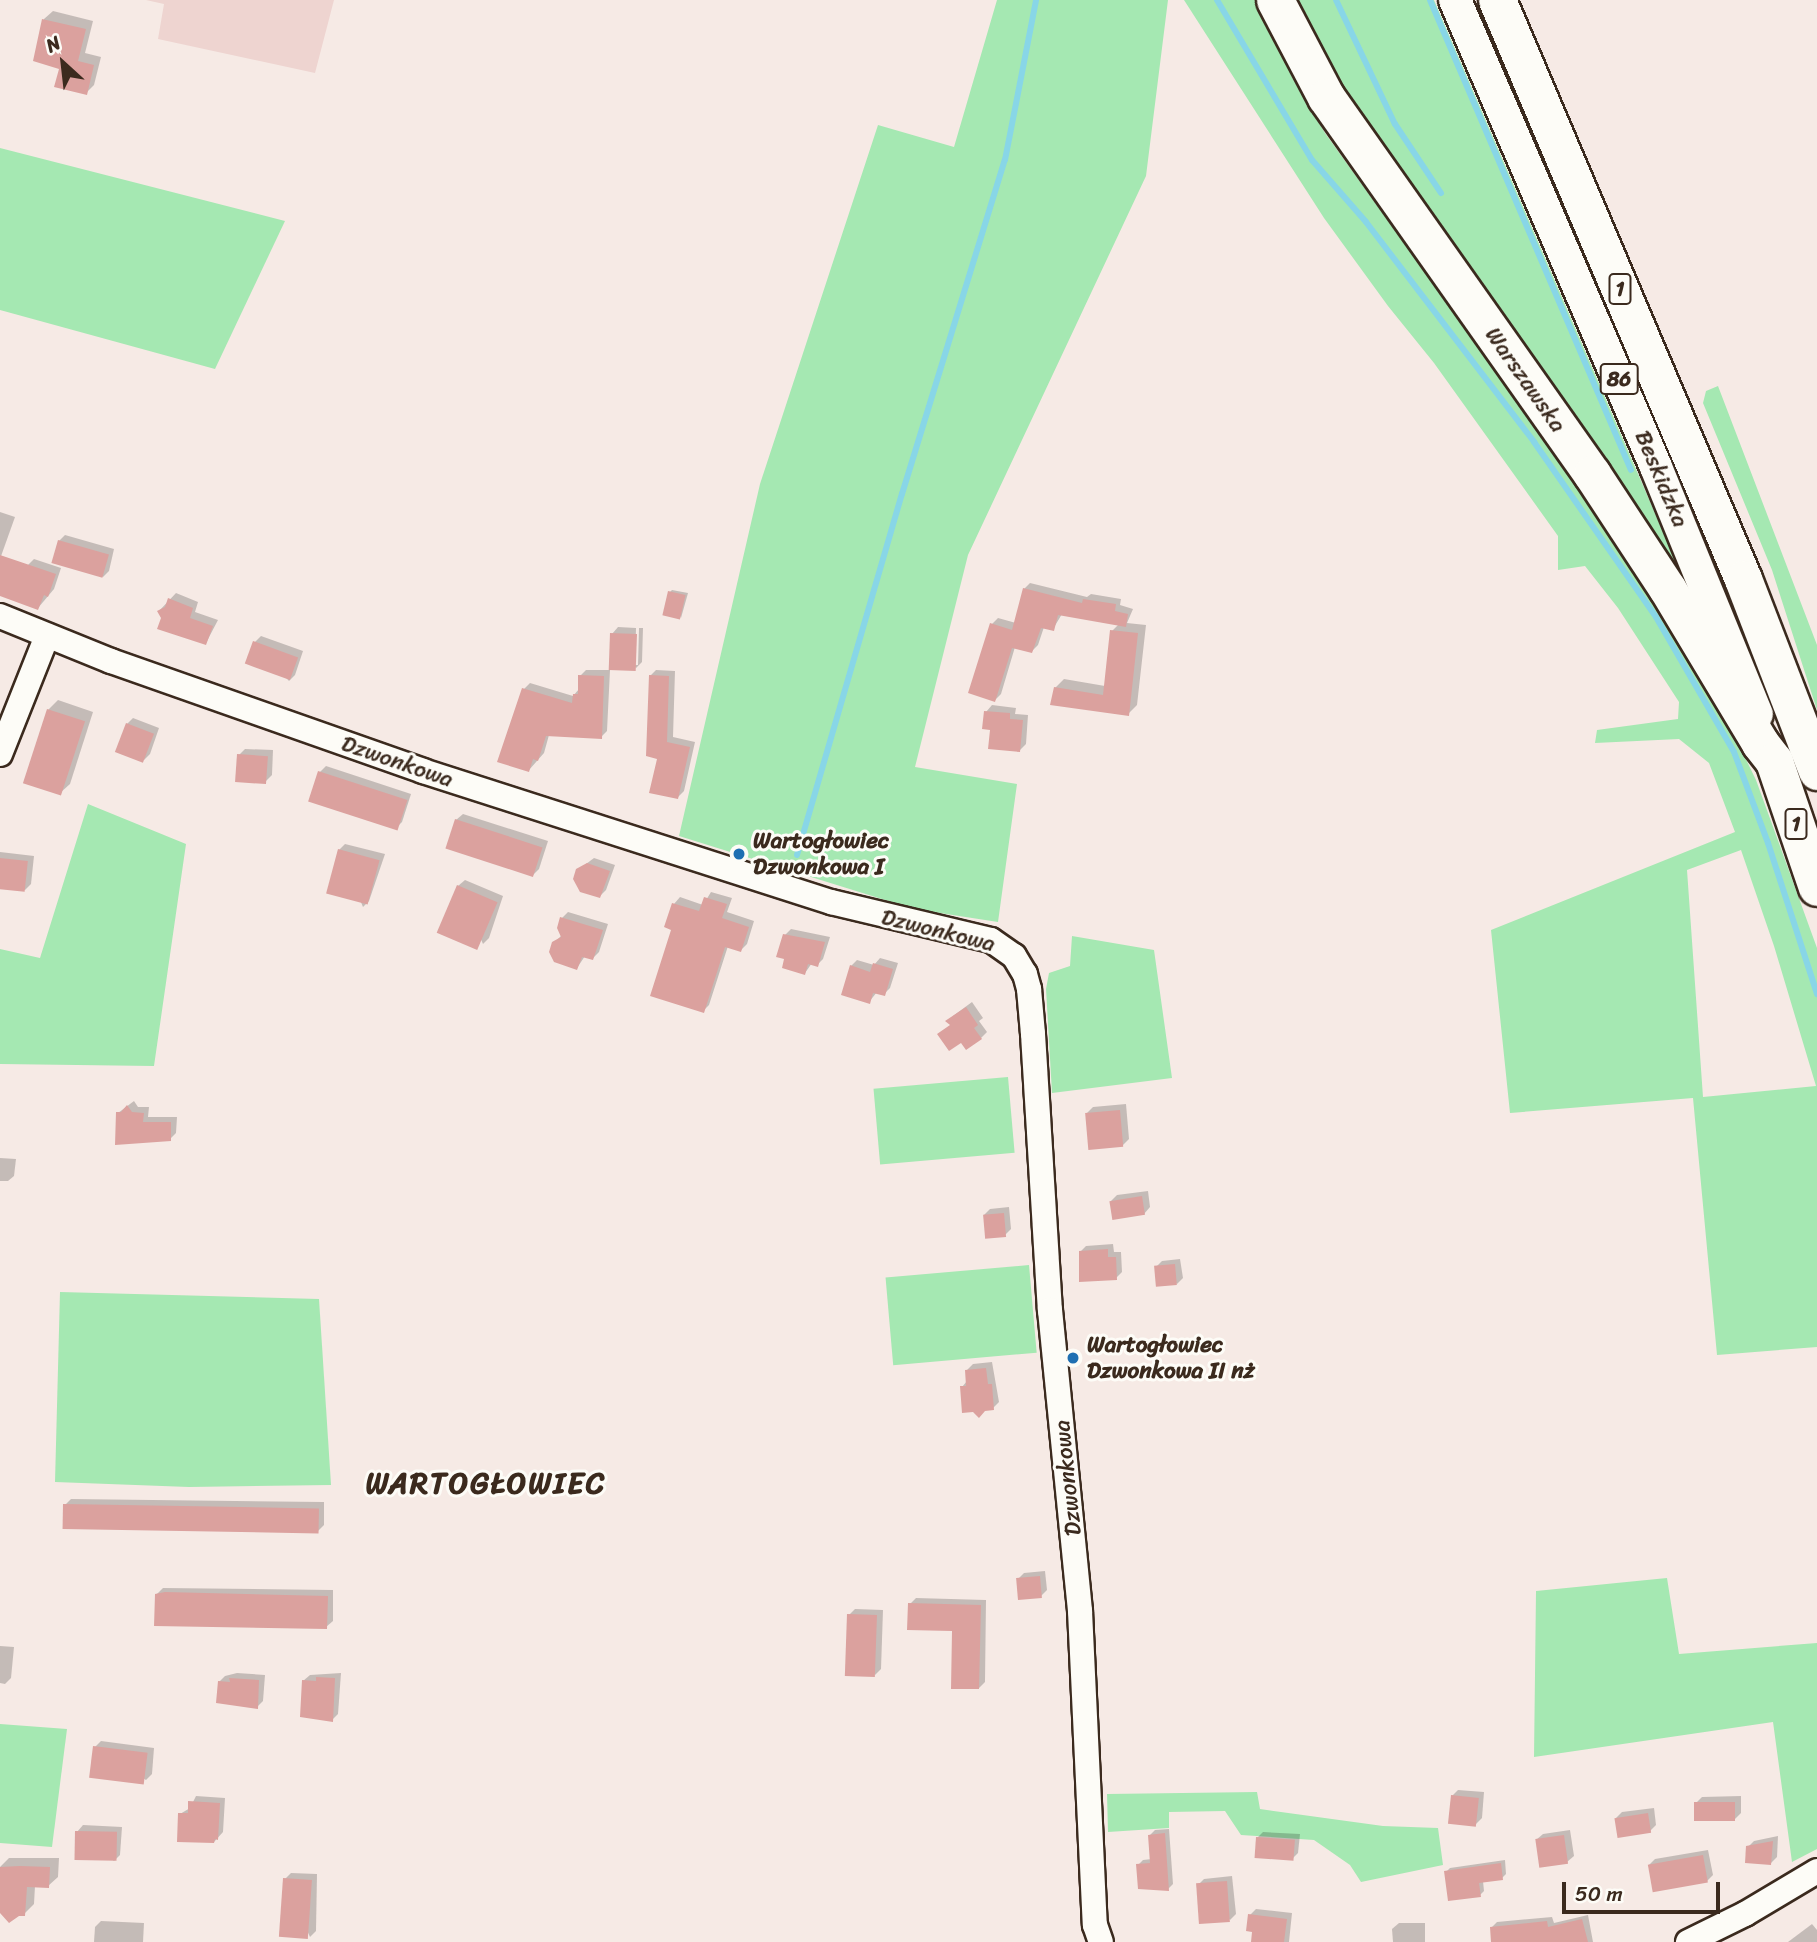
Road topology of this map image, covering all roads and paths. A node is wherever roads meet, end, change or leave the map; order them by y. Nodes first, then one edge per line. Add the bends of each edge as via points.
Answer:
1 (1275, 0) edge
2 (1455, 0) edge
3 (1497, 0) edge
4 (0, 616) edge
5 (47, 636) junction
6 (0, 754) edge
7 (1774, 761) junction
8 (1817, 771) edge
9 (1817, 887) edge
10 (1817, 1871) edge
11 (1101, 1942) edge
12 (1688, 1942) edge

1 - 7 highway, Warszawska / 1 via 1326,97 1592,474
2 - 7 main road, Beskidzka / 86 via 1686,537
3 - 8 highway, Beskidzka / 1 via 1727,540
4 - 5 street, Dzwonkowa
5 - 6 street
5 - 11 street, Dzwonkowa via 287,725 555,815 852,909 991,940 1014,956 1029,989 1033,1034 1051,1310 1080,1611 1096,1925
7 - 9 highway, Beskidzka / 1
10 - 12 street

